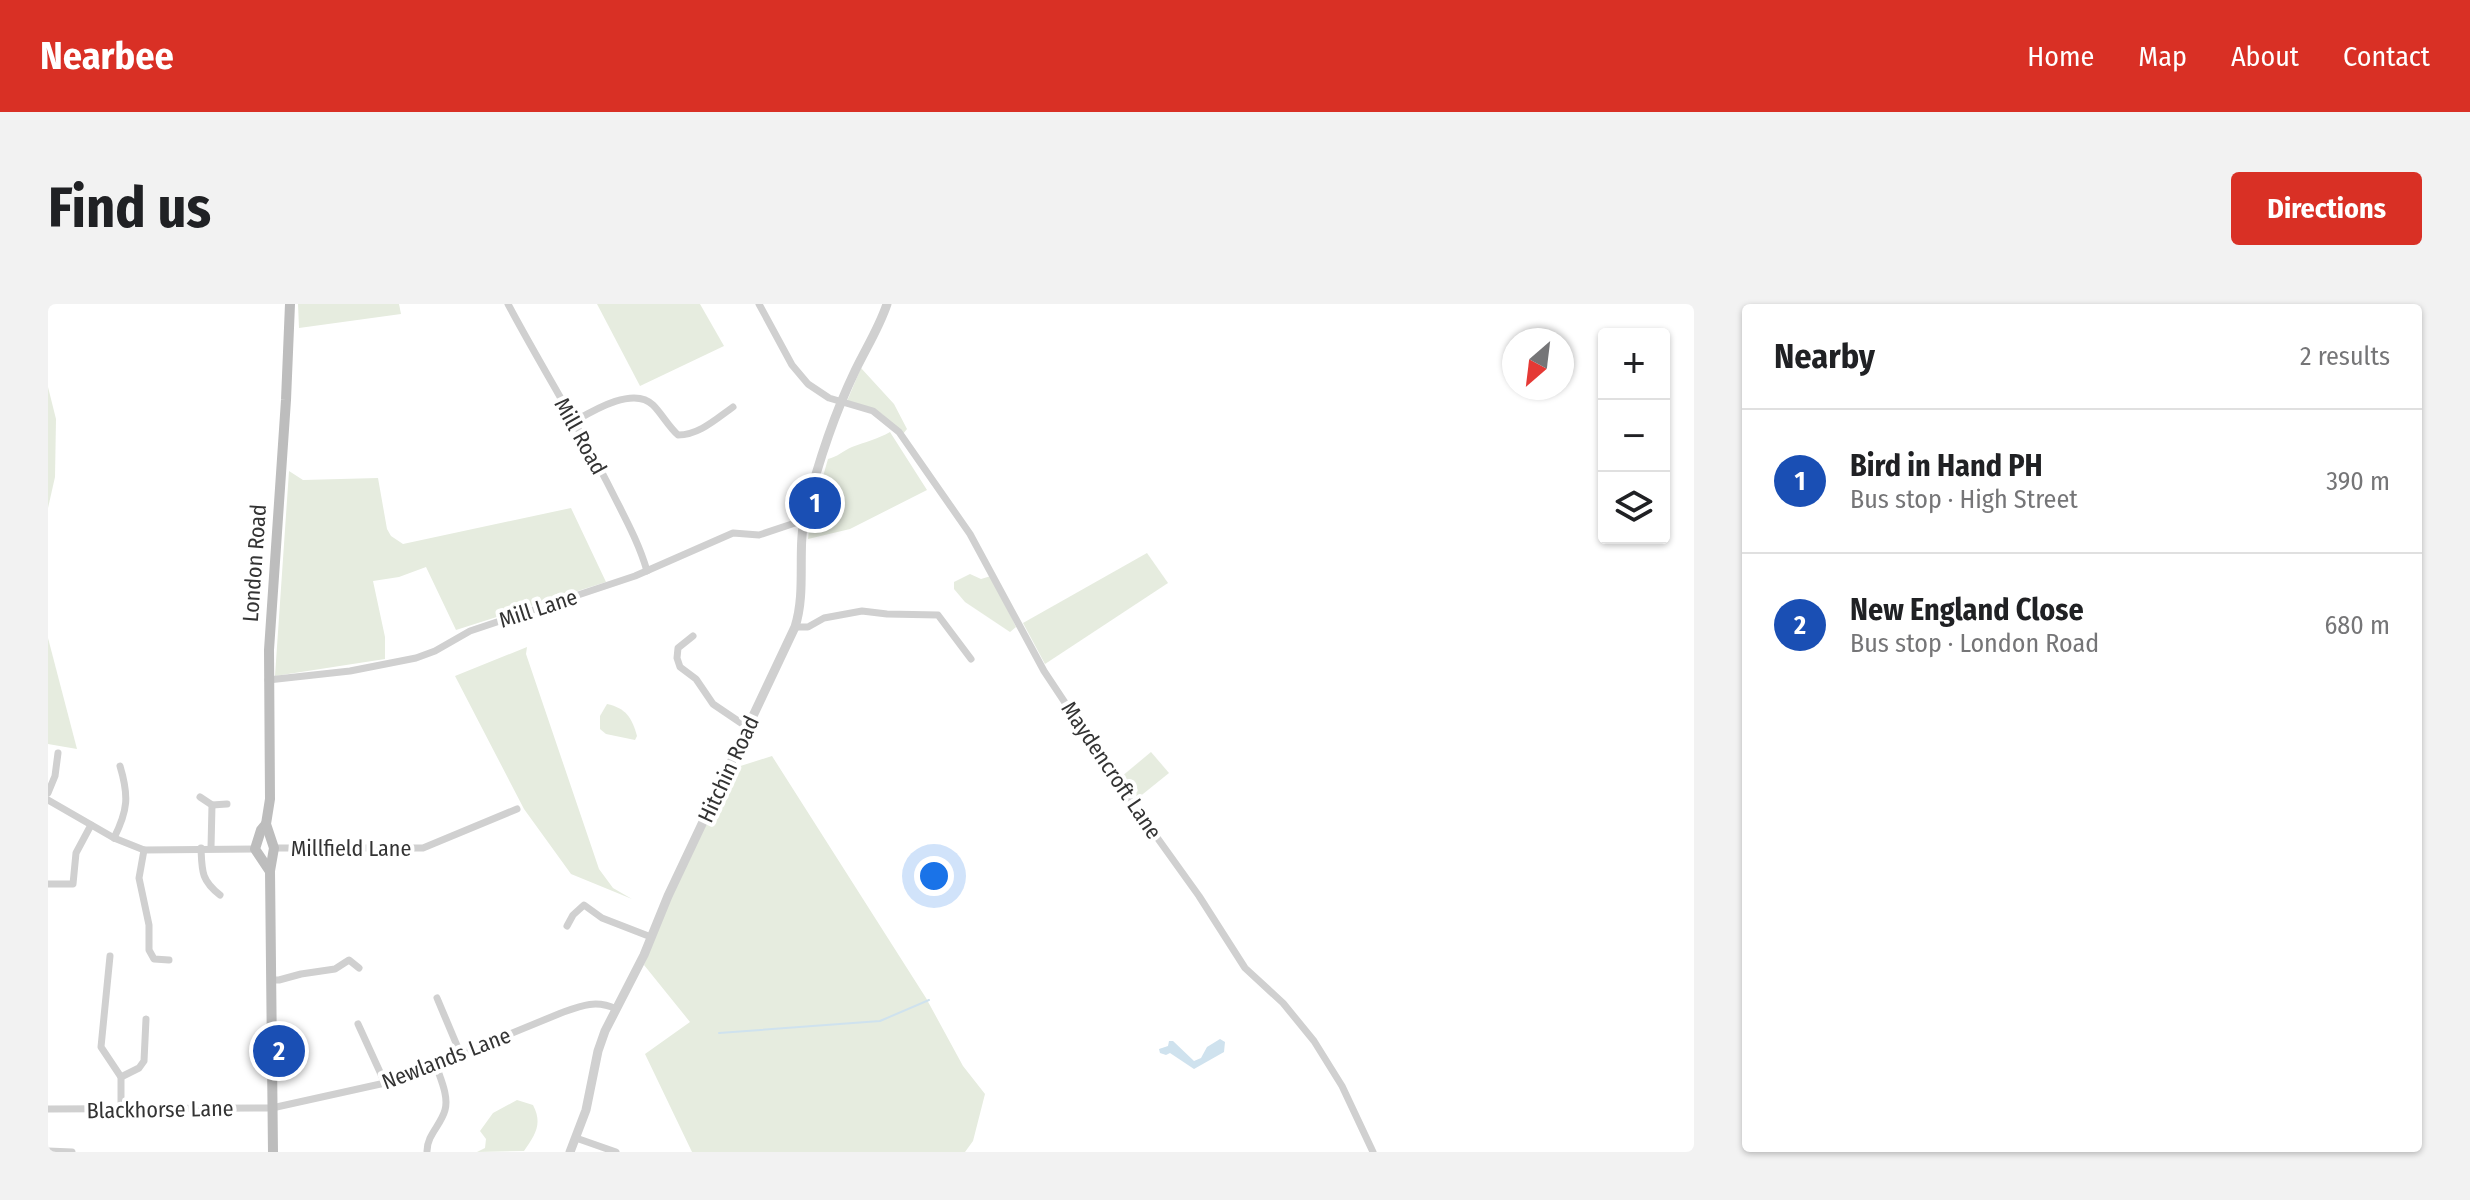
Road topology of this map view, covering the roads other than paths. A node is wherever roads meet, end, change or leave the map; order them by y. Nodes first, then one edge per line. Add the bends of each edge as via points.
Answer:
1 (290, 304) edge
2 (508, 304) edge
3 (759, 304) edge
4 (887, 304) edge
5 (842, 403) junction
6 (733, 407) dead end
7 (575, 421) junction
8 (804, 520) junction
9 (647, 571) junction
10 (795, 627) junction
11 (693, 636) dead end
12 (971, 659) dead end
13 (268, 680) junction
14 (747, 727) junction
15 (58, 753) dead end
16 (120, 766) dead end
17 (48, 793) edge
18 (200, 797) dead end
19 (48, 800) edge
20 (227, 804) dead end
21 (212, 805) junction
22 (517, 809) dead end
23 (91, 825) junction
24 (114, 838) junction
25 (201, 848) junction
26 (211, 848) junction
27 (265, 848) junction
28 (144, 850) junction
29 (48, 884) edge
30 (73, 884) junction
31 (85, 884) dead end
32 (220, 895) dead end
33 (567, 926) dead end
34 (651, 937) junction
35 (110, 956) dead end
36 (169, 960) dead end
37 (359, 968) dead end
38 (271, 980) junction
39 (437, 998) dead end
40 (616, 1009) junction
41 (146, 1019) dead end
42 (358, 1024) dead end
43 (461, 1055) junction
44 (436, 1065) junction
45 (121, 1077) junction
46 (385, 1083) junction
47 (121, 1108) junction
48 (272, 1108) junction
49 (48, 1109) edge
50 (576, 1138) junction
51 (48, 1151) edge
52 (427, 1151) edge
53 (72, 1152) edge
54 (273, 1152) edge
55 (570, 1152) edge
56 (616, 1152) edge
57 (1373, 1152) edge

1 - 13 main road, London Road
2 - 7 street, Mill Road
3 - 5 street, Maydencroft Lane via 800,377
4 - 5 street, Hitchin Road
5 - 8 street, Hitchin Road
5 - 57 street, Maydencroft Lane via 873,411 887,421 929,474 970,534 1044,671 1245,968 1314,1041
6 - 7 street via 693,434 683,435 640,397
7 - 9 street, Mill Road
8 - 9 street, Mill Lane via 759,535 733,533
8 - 10 street, Hitchin Road via 802,600
9 - 13 street, Mill Lane via 480,628 416,658
10 - 12 street via 862,611 938,615
10 - 14 street, Hitchin Road
11 - 14 street via 678,648 680,667 713,704
13 - 27 main road, London Road via 270,799
14 - 34 street, Hitchin Road
15 - 17 street
16 - 24 street via 127,797
18 - 21 street
19 - 23 street
20 - 21 street
21 - 26 street
22 - 27 street, Millfield Lane via 423,848
23 - 24 street
23 - 30 street via 74,858
24 - 28 street
25 - 26 street, Millfield Lane
25 - 28 street, Millfield Lane
25 - 32 street via 203,877
26 - 27 street, Millfield Lane
27 - 38 main road, London Road
28 - 36 street via 139,878 149,950 154,959
29 - 30 street
30 - 31 street
33 - 34 street via 584,905
34 - 40 street, Hitchin Road
35 - 45 street via 101,1047
37 - 38 street via 349,960 335,969
38 - 48 main road, London Road
39 - 43 street
40 - 43 street, Newlands Lane via 585,1005
40 - 50 street, Hitchin Road via 601,1040
41 - 45 street via 144,1061
42 - 46 street
43 - 44 street, Newlands Lane
44 - 46 street, Newlands Lane
44 - 52 street via 446,1107
45 - 47 street
46 - 48 street, Newlands Lane
47 - 48 street, Blackhorse Lane
47 - 49 street, Blackhorse Lane
48 - 54 main road, London Road
50 - 55 street, Hitchin Road
50 - 56 street
51 - 53 street

